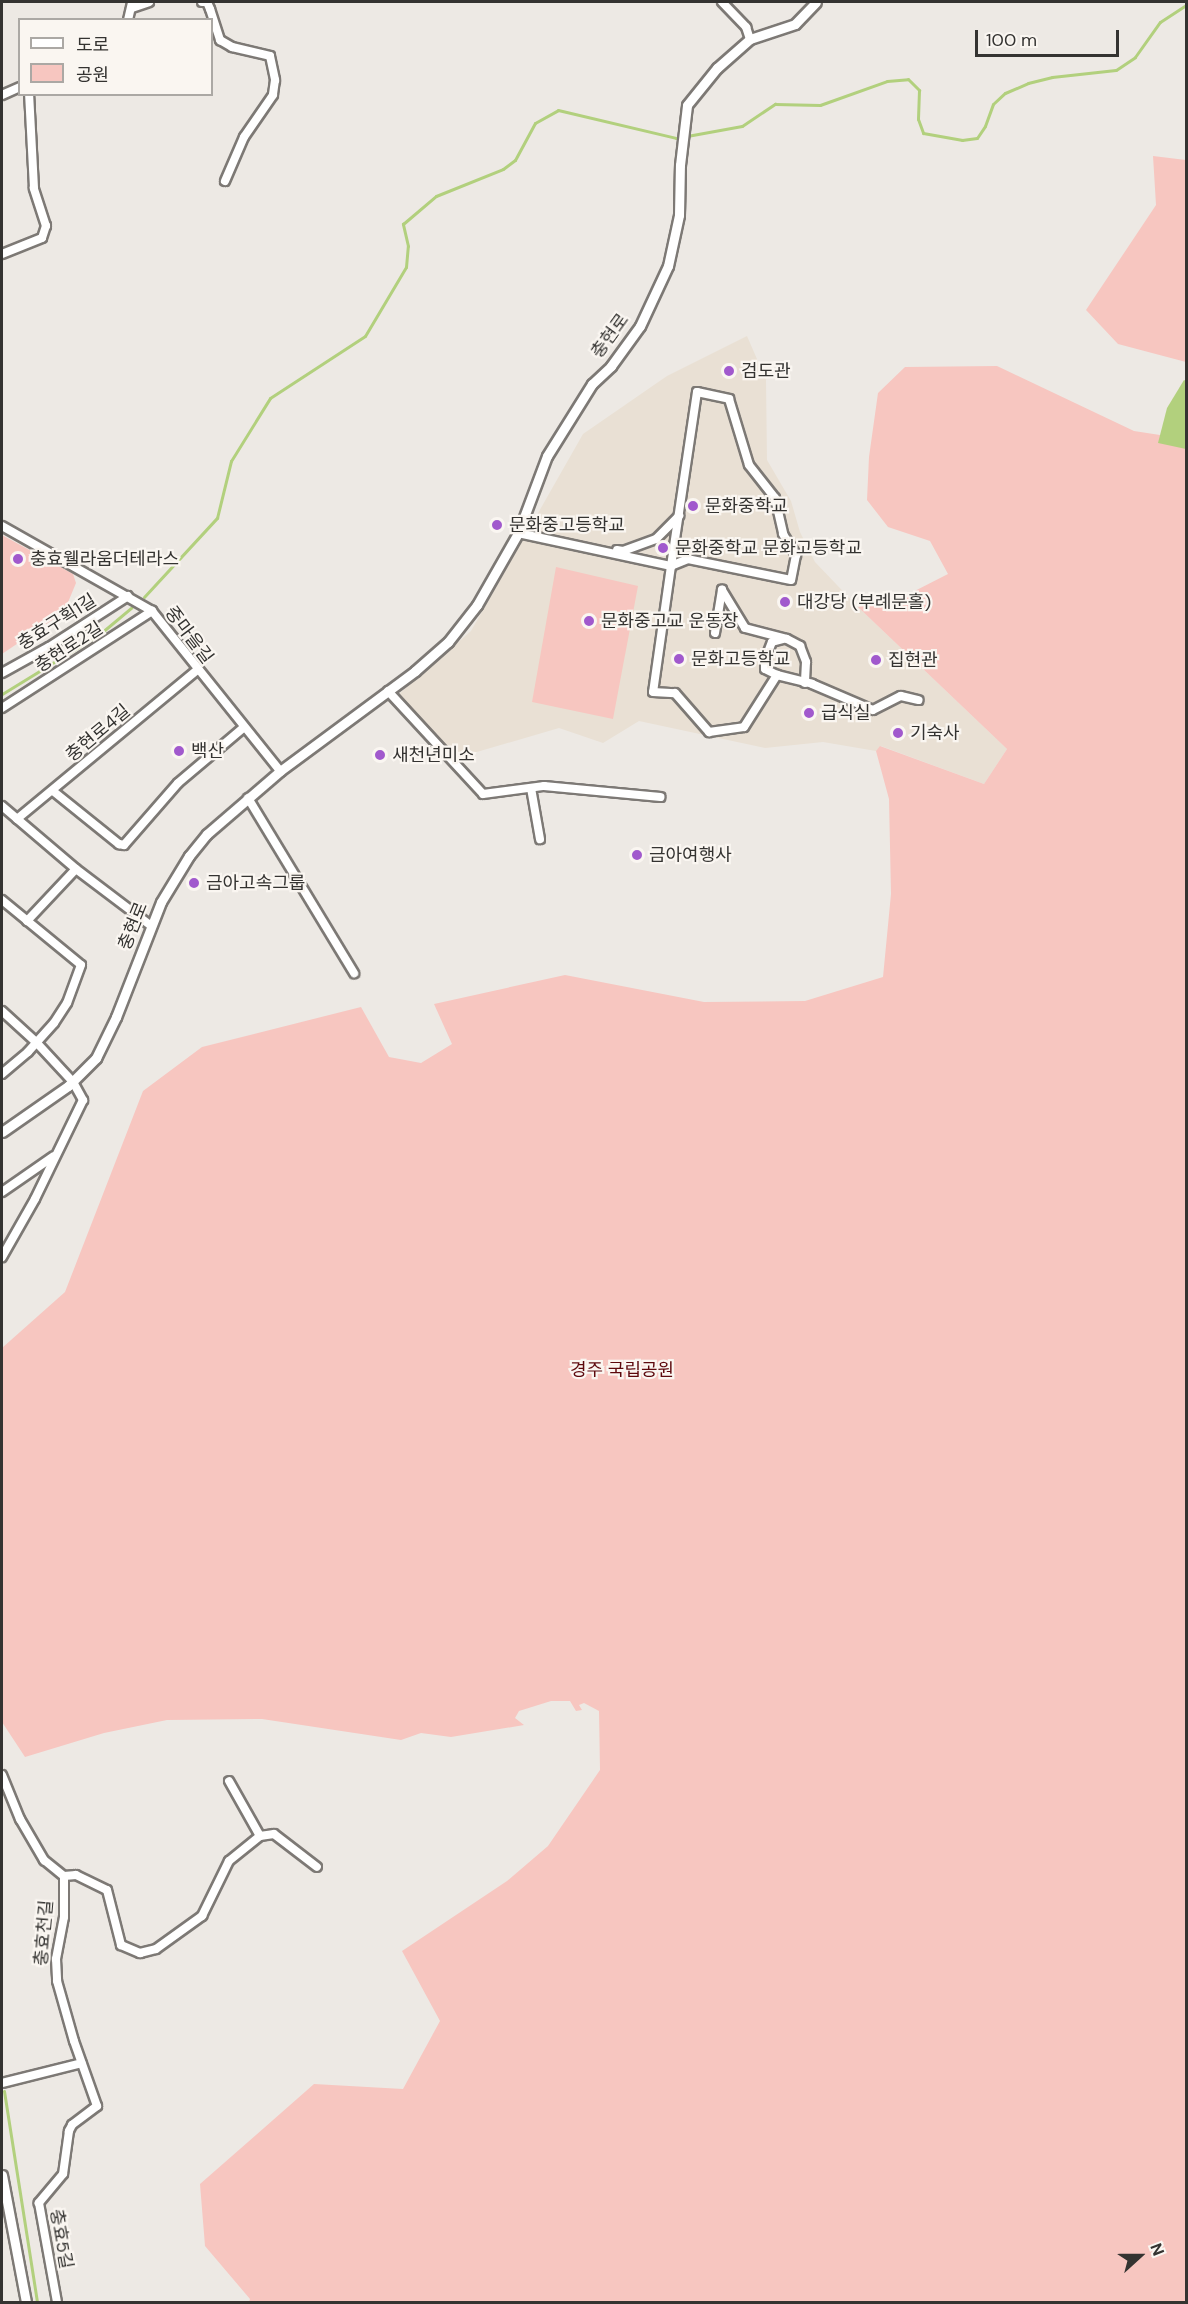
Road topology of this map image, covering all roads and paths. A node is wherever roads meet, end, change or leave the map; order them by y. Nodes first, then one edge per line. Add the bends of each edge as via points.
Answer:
1 (149, 2) edge
2 (202, 2) edge
3 (722, 2) edge
4 (816, 2) edge
5 (132, 5) edge
6 (213, 18) edge
7 (213, 18) edge
8 (750, 39) junction
9 (18, 88) edge
10 (2, 95) edge
11 (29, 96) edge
12 (225, 181) dead end
13 (2, 254) edge
14 (679, 516) junction
15 (2, 526) edge
16 (518, 533) junction
17 (597, 549) junction
18 (671, 566) junction
19 (128, 596) junction
20 (152, 611) junction
21 (716, 633) dead end
22 (787, 639) junction
23 (197, 670) junction
24 (2, 673) edge
25 (777, 675) junction
26 (805, 682) junction
27 (388, 691) junction
28 (919, 700) dead end
29 (2, 708) edge
30 (243, 728) junction
31 (280, 771) junction
32 (531, 788) junction
33 (53, 790) junction
34 (660, 797) dead end
35 (248, 798) junction
36 (2, 806) edge
37 (17, 819) junction
38 (540, 839) dead end
39 (76, 869) junction
40 (2, 900) edge
41 (27, 921) junction
42 (150, 925) junction
43 (354, 973) dead end
44 (2, 1011) edge
45 (36, 1042) junction
46 (2, 1074) edge
47 (73, 1082) junction
48 (2, 1132) edge
49 (58, 1150) junction
50 (2, 1192) edge
51 (2, 1257) edge
52 (2, 1775) edge
53 (230, 1780) dead end
54 (260, 1836) junction
55 (317, 1867) dead end
56 (64, 1876) junction
57 (82, 2063) junction
58 (2, 2083) edge
59 (2, 2175) edge
60 (26, 2302) edge
61 (57, 2302) edge

1 - 5 street
2 - 7 street via 207,2
3 - 8 street via 746,27
4 - 8 street, 충현로 via 795,24
6 - 12 street via 220,40 232,47 270,56 275,80 273,94 244,137
8 - 16 street, 충현로 via 717,68 687,105 679,215 668,266 640,326 611,366 592,384 547,456
9 - 10 street
11 - 13 street via 34,188 46,226 42,238
14 - 17 street via 656,539 623,551
14 - 18 street
14 - 18 street via 698,392 729,399 749,465 774,498 783,534 796,555 791,580 687,559
15 - 19 street, 중마을길
16 - 17 street
16 - 27 street, 충현로 via 477,605 448,642
17 - 18 street
18 - 25 street via 652,692 675,693 709,732 744,727
19 - 20 street, 중마을길
19 - 24 street, 충효구획1길
20 - 23 street, 중마을길
20 - 29 street, 충현로2길
21 - 22 street via 722,590 746,628
22 - 25 street via 772,642 765,660 765,669
22 - 26 street via 800,646 806,662
23 - 30 street, 중마을길
23 - 33 street, 충현로4길
25 - 26 street
26 - 28 street via 873,710 901,696
27 - 31 street, 충현로
27 - 32 street via 483,794
30 - 31 street, 중마을길
30 - 33 street via 178,783 124,844 119,844
31 - 35 street, 충현로
32 - 34 street
32 - 38 street
33 - 37 street, 충현로4길
35 - 42 street, 충현로 via 207,834 189,856
35 - 43 street
36 - 37 street
37 - 39 street
39 - 41 street
39 - 42 street
40 - 41 street
41 - 45 street via 81,964 60,1014
42 - 47 street, 충현로 via 105,1040 87,1070
44 - 45 street
45 - 46 street
45 - 47 street
47 - 48 street, 충현로
47 - 49 street via 83,1100
49 - 50 street
49 - 51 street via 36,1199
52 - 56 street, 충효천길 via 20,1819 44,1860
53 - 54 street
54 - 55 street via 274,1834
54 - 56 street via 229,1861 202,1916 156,1949 140,1953 121,1945 107,1890 76,1875
56 - 57 street, 충효천길 via 57,1981
57 - 58 street
57 - 61 street, 충효5길 via 98,2106 72,2125 63,2174 39,2203
59 - 60 street

